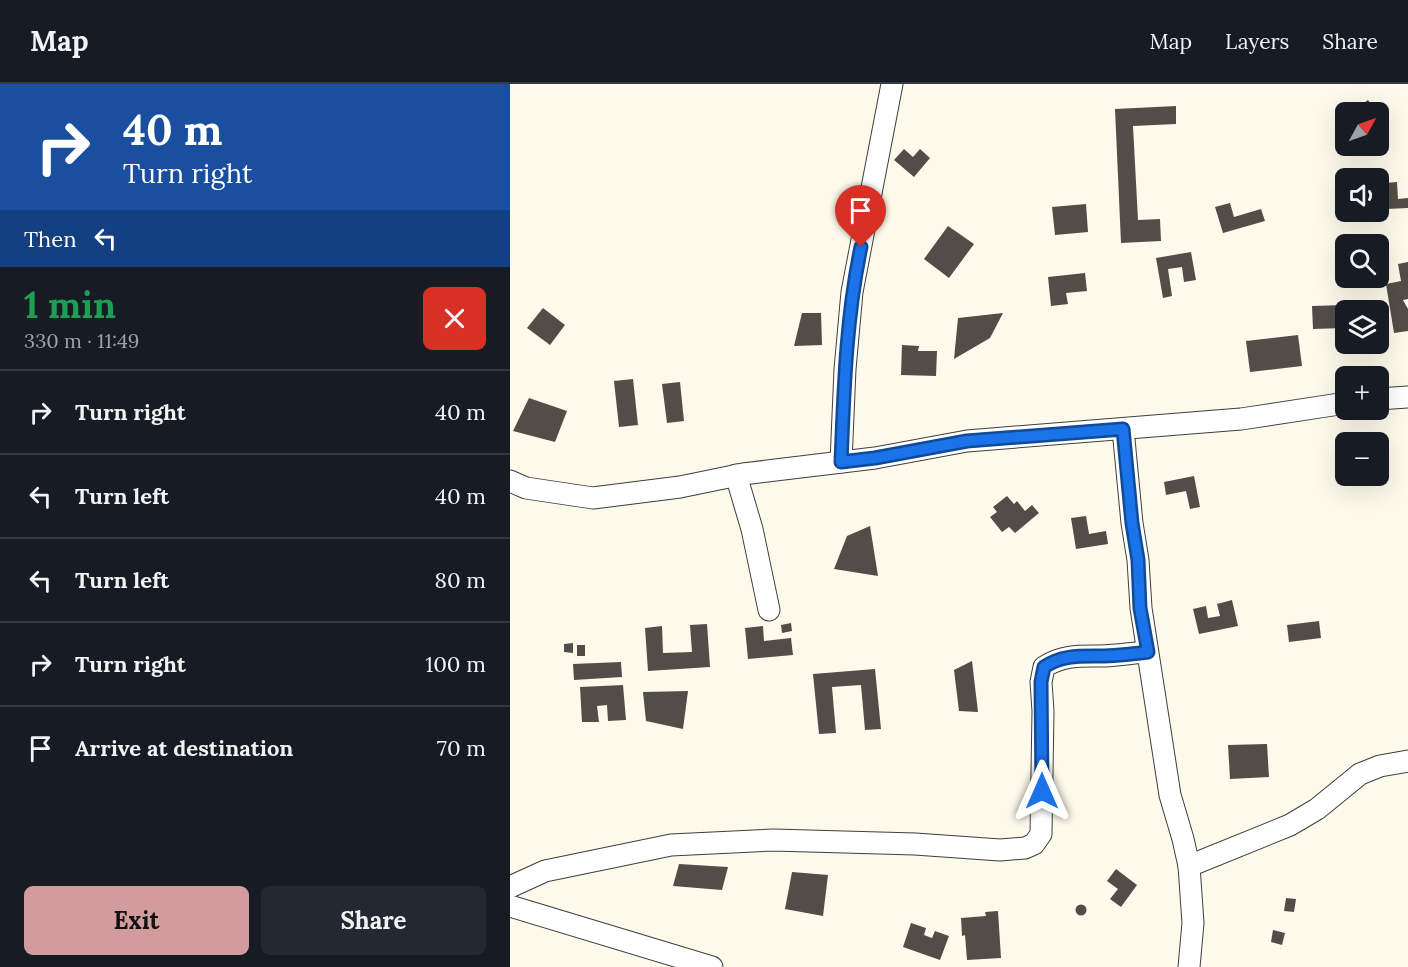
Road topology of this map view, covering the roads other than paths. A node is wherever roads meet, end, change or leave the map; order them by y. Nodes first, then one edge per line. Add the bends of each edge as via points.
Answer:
1 (892, 84) edge
2 (1408, 397) edge
3 (1389, 398) edge
4 (1335, 405) edge
5 (1123, 429) junction
6 (841, 462) junction
7 (736, 475) junction
8 (510, 481) edge
9 (769, 610) dead end
10 (1148, 652) junction
11 (1408, 761) edge
12 (1189, 866) junction
13 (510, 887) edge
14 (510, 906) edge
15 (712, 967) edge
16 (1189, 967) edge

1 - 6 street via 852,292
2 - 3 street
4 - 5 street via 1240,419
5 - 6 street via 967,441
5 - 10 street via 1140,608
6 - 7 street
7 - 8 street via 593,498 526,488
7 - 9 street
10 - 12 street via 1170,795
10 - 13 street via 1072,655 1044,667 1041,834 1025,848 773,840 671,845 545,871
11 - 12 street via 1360,774 1290,825
12 - 16 street via 1193,923
14 - 15 street

